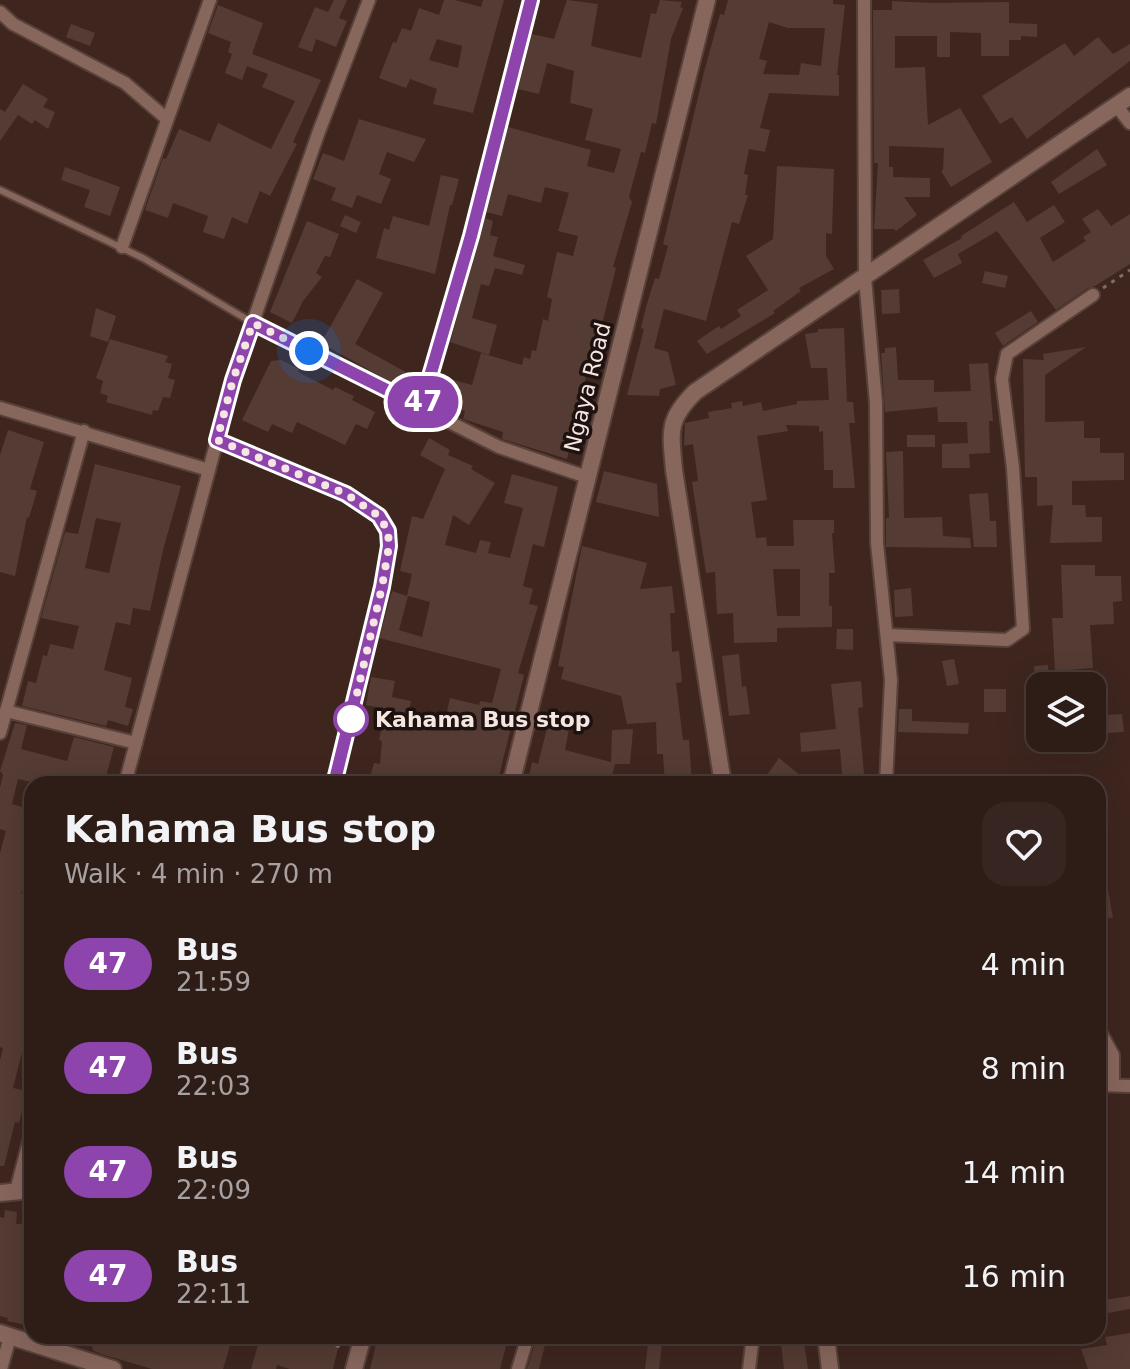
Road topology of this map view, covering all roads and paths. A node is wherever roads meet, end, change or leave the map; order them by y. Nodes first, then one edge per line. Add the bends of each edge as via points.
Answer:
1 (210, 0) edge
2 (369, 0) edge
3 (531, 0) edge
4 (707, 0) edge
5 (864, 0) edge
6 (0, 12) edge
7 (1123, 100) edge
8 (167, 119) junction
9 (1130, 123) edge
10 (0, 190) edge
11 (122, 247) junction
12 (1130, 270) edge
13 (865, 278) junction
14 (1093, 295) joint
15 (253, 323) junction
16 (421, 407) junction
17 (0, 408) edge
18 (84, 431) junction
19 (217, 440) junction
20 (209, 470) junction
21 (587, 477) junction
22 (887, 635) junction
23 (6, 711) junction
24 (0, 733) edge
25 (136, 743) junction
26 (127, 776) edge
27 (336, 776) edge
28 (513, 776) edge
29 (722, 776) edge
30 (886, 776) edge
31 (1106, 1042) edge
32 (1106, 1085) edge
33 (1113, 1085) junction
34 (1130, 1086) edge
35 (24, 1160) edge
36 (16, 1191) edge
37 (5, 1335) edge
38 (34, 1344) edge
39 (361, 1344) edge
40 (526, 1344) edge
41 (752, 1344) edge
42 (827, 1344) edge
43 (1, 1369) edge
44 (113, 1369) edge
45 (354, 1369) edge
46 (518, 1369) edge
47 (749, 1369) edge
48 (830, 1369) edge

1 - 8 street
2 - 15 street
3 - 16 street
4 - 21 street, Ngaya Road
5 - 13 street
6 - 8 street via 13,24 125,83
7 - 9 street
7 - 13 street
8 - 11 street
10 - 11 lane
11 - 15 lane
12 - 14 path
13 - 22 street via 876,403 877,543
13 - 29 street via 695,392 674,417 674,470
14 - 22 street via 1007,354 1003,366 1023,629 1007,640
15 - 16 street
15 - 19 street
16 - 21 street via 499,447
17 - 18 street
18 - 20 street
18 - 23 street
19 - 20 street
19 - 27 street via 346,494 379,516 388,531 382,587
20 - 25 street
21 - 28 street, Ngaya Road
22 - 30 street via 891,680
23 - 24 street
23 - 25 street
25 - 26 street
31 - 33 street via 1113,1055
32 - 33 street
33 - 34 street
35 - 36 street
37 - 43 street
38 - 44 street
39 - 45 street
40 - 46 street
41 - 47 street
42 - 48 street

